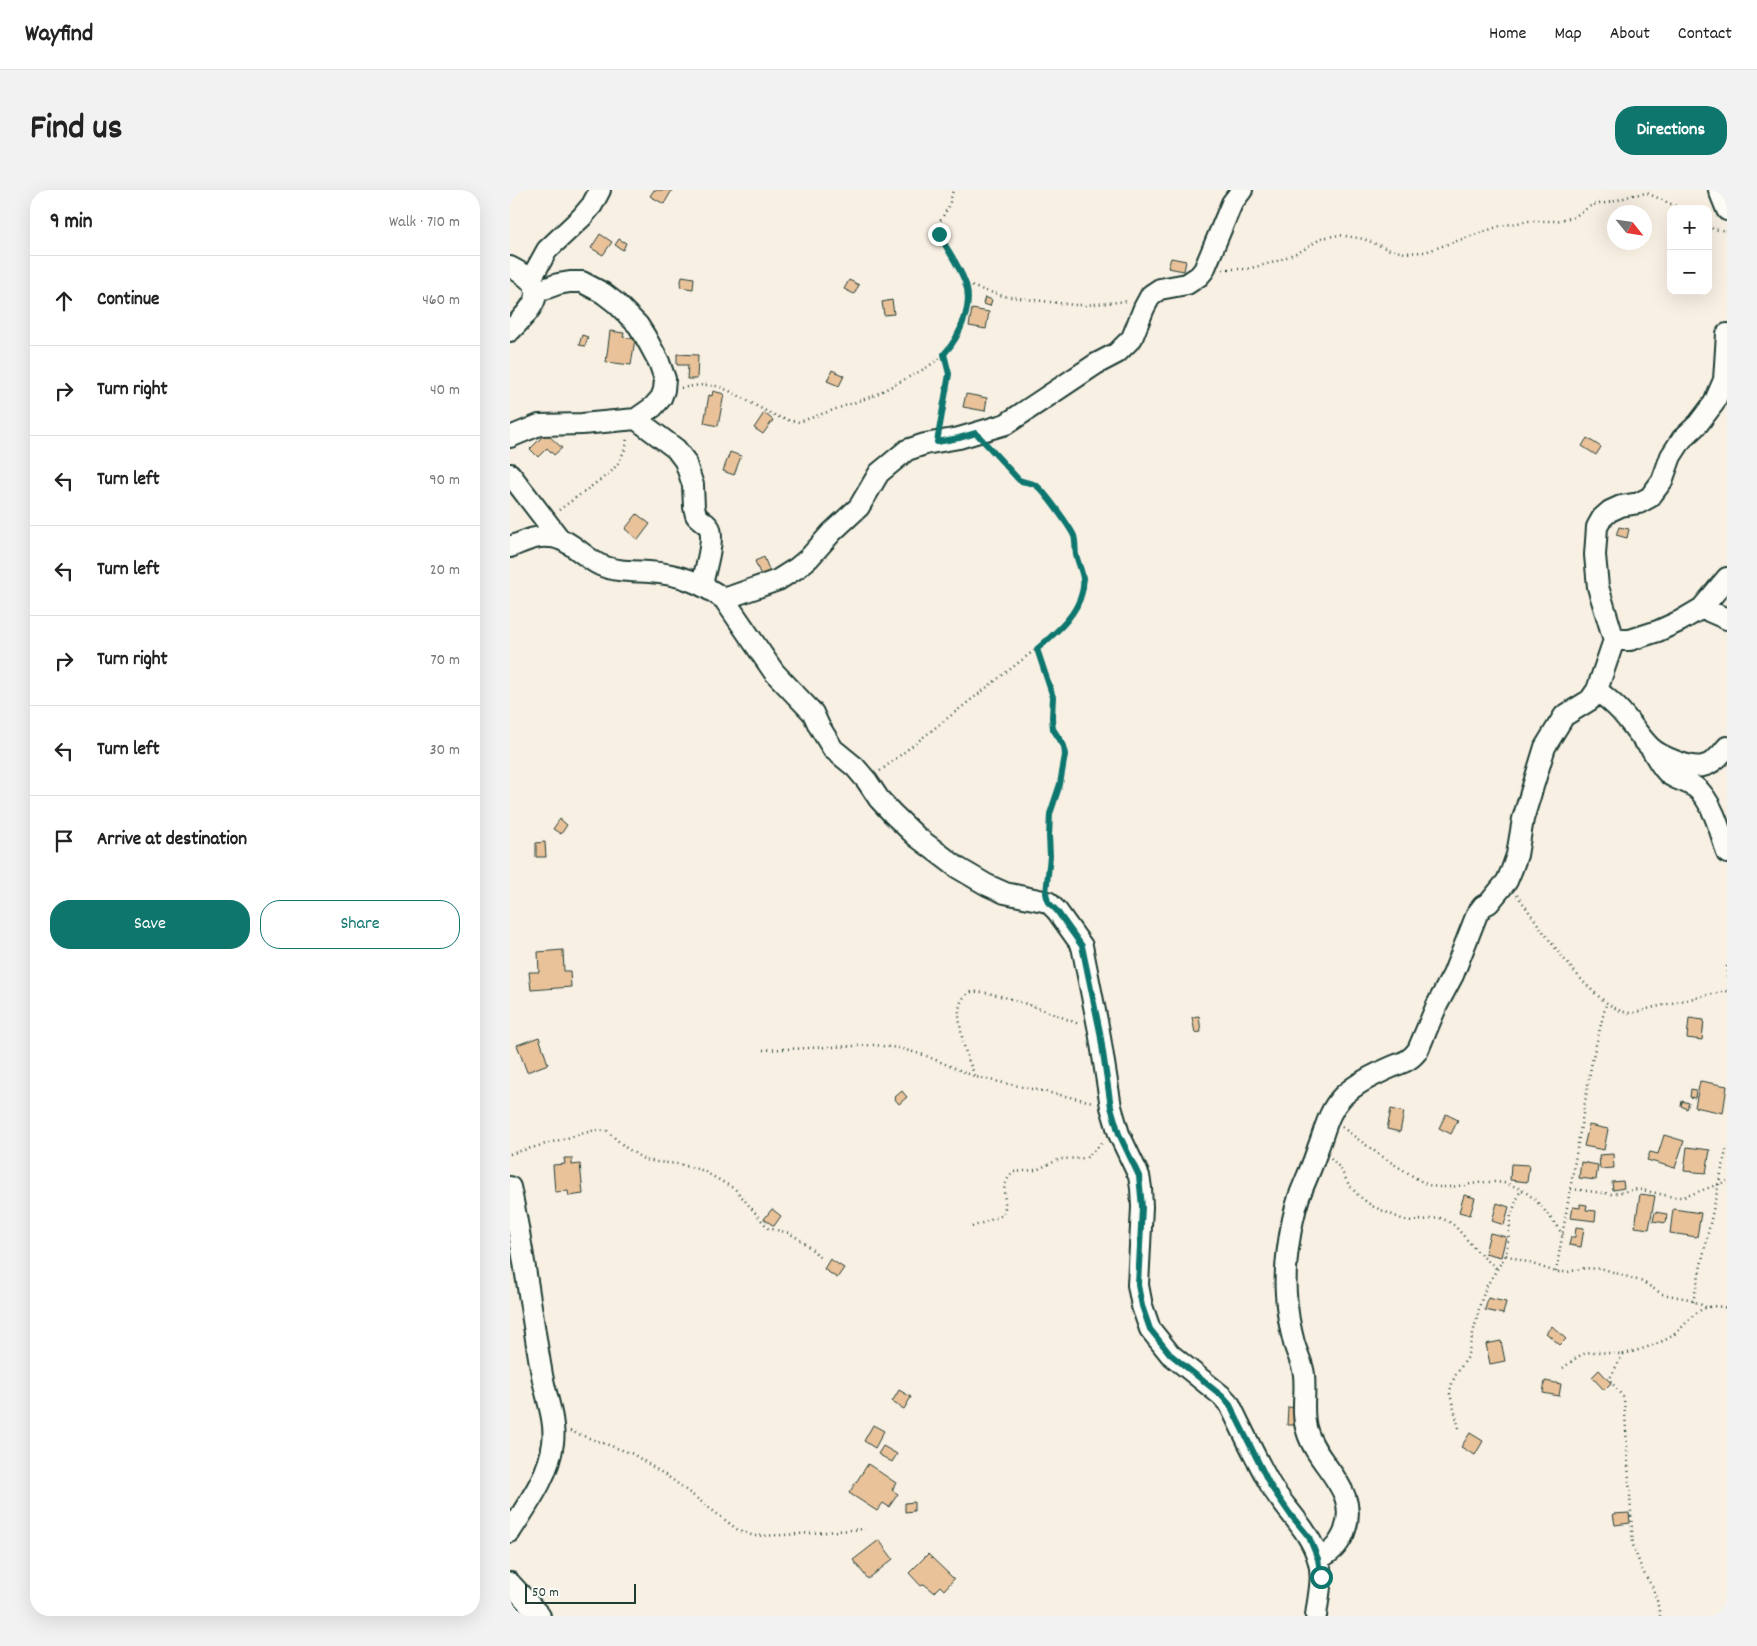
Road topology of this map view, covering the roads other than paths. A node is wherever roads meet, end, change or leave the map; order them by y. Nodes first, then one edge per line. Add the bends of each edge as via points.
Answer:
1 (600, 190) edge
2 (1242, 190) edge
3 (1719, 190) edge
4 (1727, 210) edge
5 (510, 267) edge
6 (534, 286) junction
7 (510, 331) edge
8 (1727, 334) edge
9 (633, 419) junction
10 (510, 438) edge
11 (510, 474) edge
12 (559, 538) junction
13 (510, 547) edge
14 (1727, 578) edge
15 (702, 584) junction
16 (724, 599) junction
17 (1702, 608) junction
18 (1727, 619) edge
19 (1614, 640) junction
20 (1597, 690) junction
21 (1727, 747) edge
22 (1650, 748) junction
23 (1727, 853) edge
24 (510, 1187) edge
25 (510, 1532) edge
26 (1318, 1559) junction
27 (510, 1583) edge
28 (1315, 1614) edge
29 (540, 1616) edge

1 - 6 street via 582,218 547,250
2 - 16 street via 1232,203 1204,270 1182,285 1155,292 1148,300 1132,338 1117,353 1006,424 907,450 879,473 859,507 787,576
3 - 4 street
5 - 6 street via 524,274
6 - 7 street via 534,303
6 - 9 street via 582,282 603,293 638,325 665,378 661,398
8 - 19 street via 1724,380 1714,403 1682,439 1650,497 1610,511 1597,527 1598,587
9 - 10 street via 539,425
9 - 15 street via 676,449 690,471 696,515 710,528
11 - 12 street
12 - 13 street via 542,537
12 - 15 street via 610,568 651,572
14 - 17 street
15 - 16 street
16 - 26 street via 774,672 813,713 833,749 855,767 893,814 958,868 987,885 1005,893 1048,902 1082,946 1111,1107 1119,1134 1139,1176 1142,1207 1138,1285 1150,1329 1170,1354 1230,1405 1270,1485 1309,1537
17 - 18 street
17 - 19 street via 1658,631 1630,640
19 - 20 street
20 - 22 street via 1622,712
20 - 26 street via 1590,700 1564,716 1545,747 1517,855 1506,881 1477,914 1418,1050 1408,1061 1358,1084 1342,1098 1328,1116 1299,1199 1287,1268 1286,1294 1294,1342 1304,1373 1304,1421 1317,1453 1338,1480 1346,1499 1347,1515 1340,1542 1330,1554
21 - 22 street via 1716,759 1703,766 1672,760
22 - 23 street via 1668,774 1696,788 1702,796 1714,816
24 - 25 street via 554,1441 543,1477
26 - 28 street via 1321,1577
27 - 29 street

